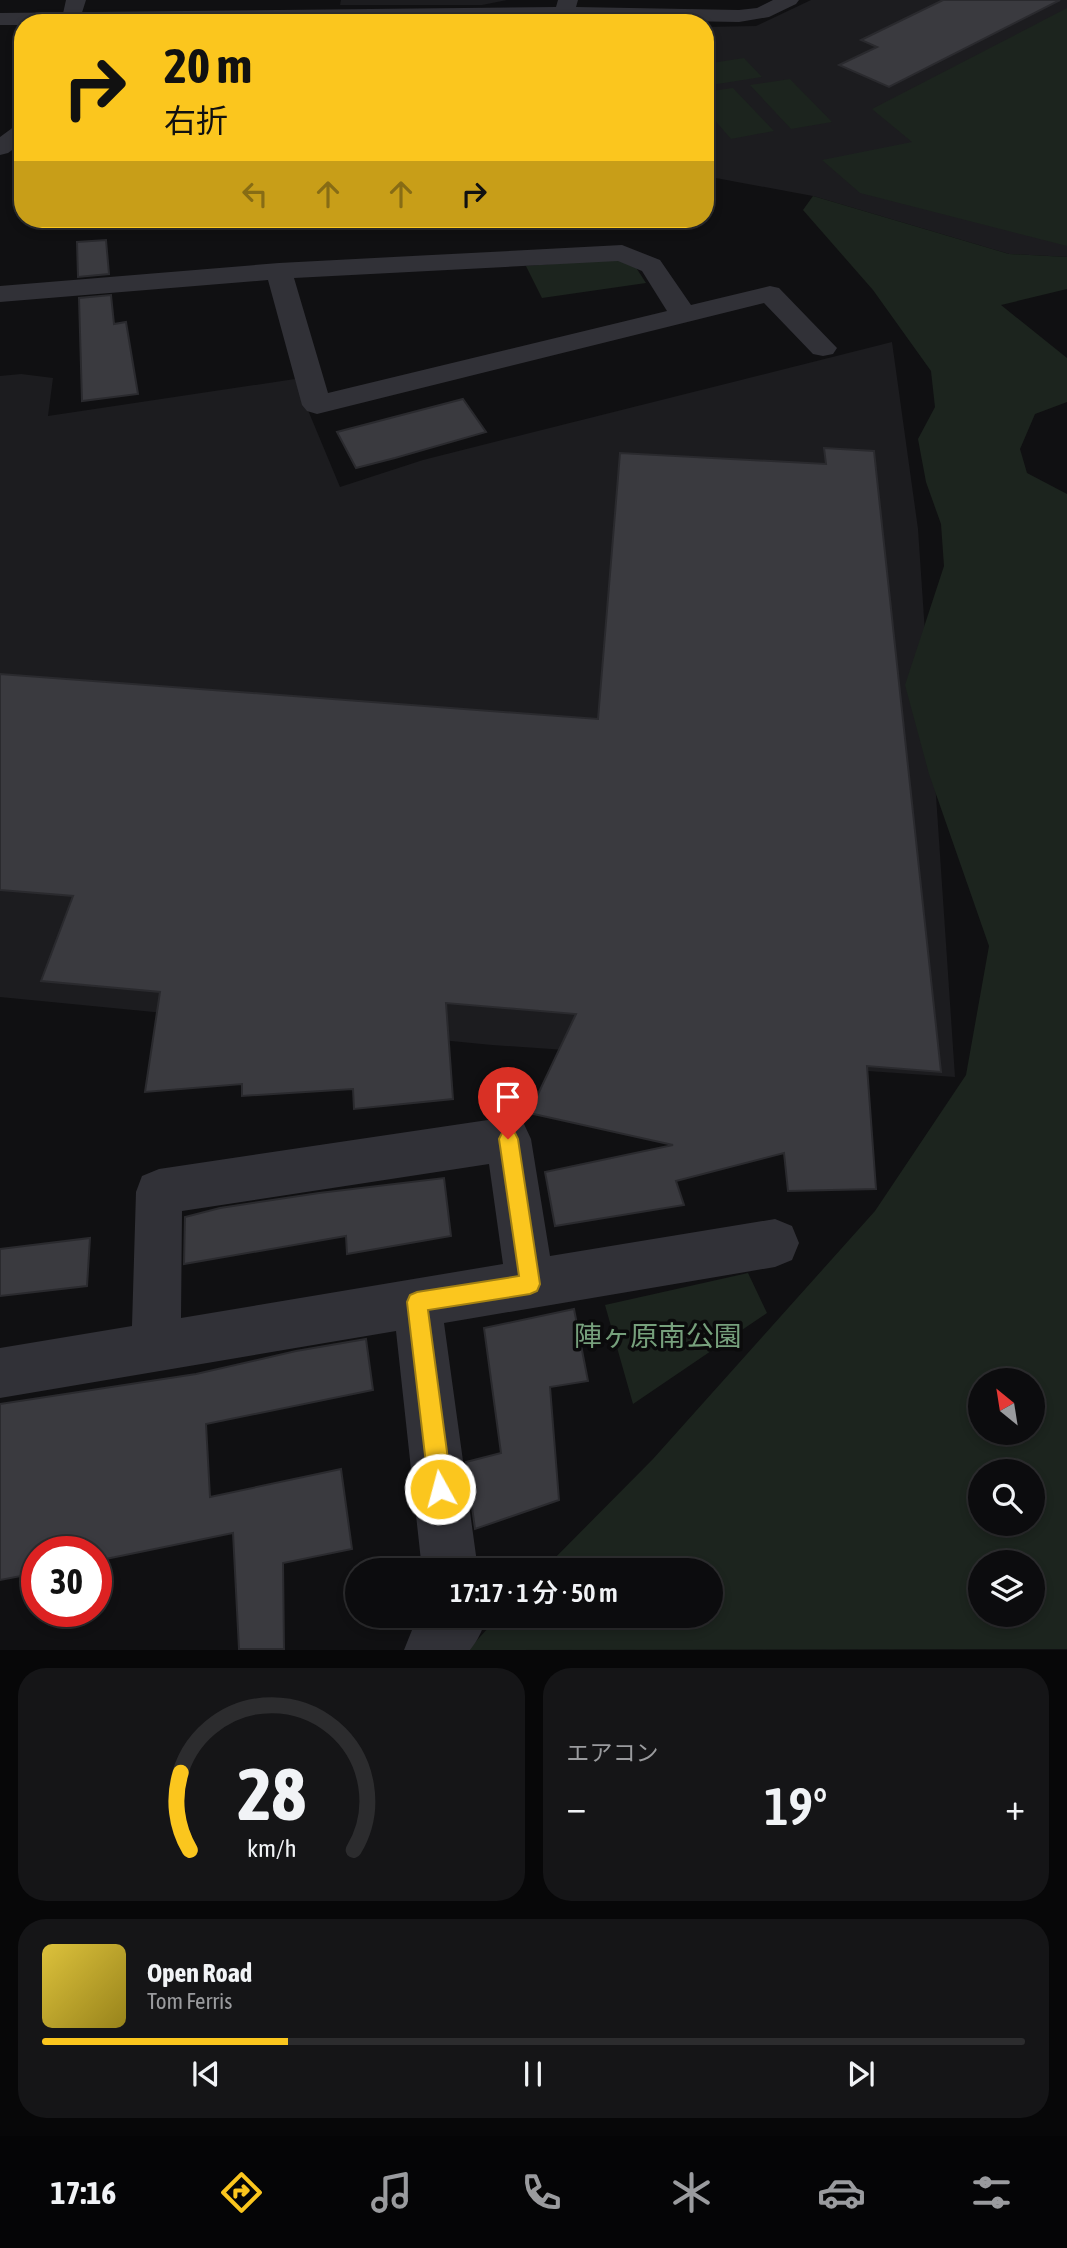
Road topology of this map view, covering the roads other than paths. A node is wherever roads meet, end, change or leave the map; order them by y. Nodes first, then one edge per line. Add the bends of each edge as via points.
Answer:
1 (789, 0) edge
2 (566, 7) edge
3 (74, 9) edge
4 (37, 14) edge
5 (138, 14) edge
6 (377, 14) edge
7 (701, 14) edge
8 (714, 15) edge
9 (279, 271) junction
10 (0, 294) edge
11 (683, 314) junction
12 (823, 348) dead end
13 (775, 1243) dead end
14 (530, 1284) junction
15 (417, 1302) junction
16 (156, 1345) junction
17 (0, 1373) edge
18 (449, 1558) edge
19 (451, 1628) edge
20 (432, 1650) edge

1 - 8 street via 762,13
2 - 6 street
2 - 7 street
3 - 4 street
3 - 5 street
9 - 10 street
9 - 11 street via 622,253 651,266
9 - 11 street via 317,405
11 - 12 street via 770,295
13 - 14 street
14 - 15 street
14 - 16 street via 508,1139 159,1192
15 - 16 street
15 - 18 street
16 - 17 street
19 - 20 street

